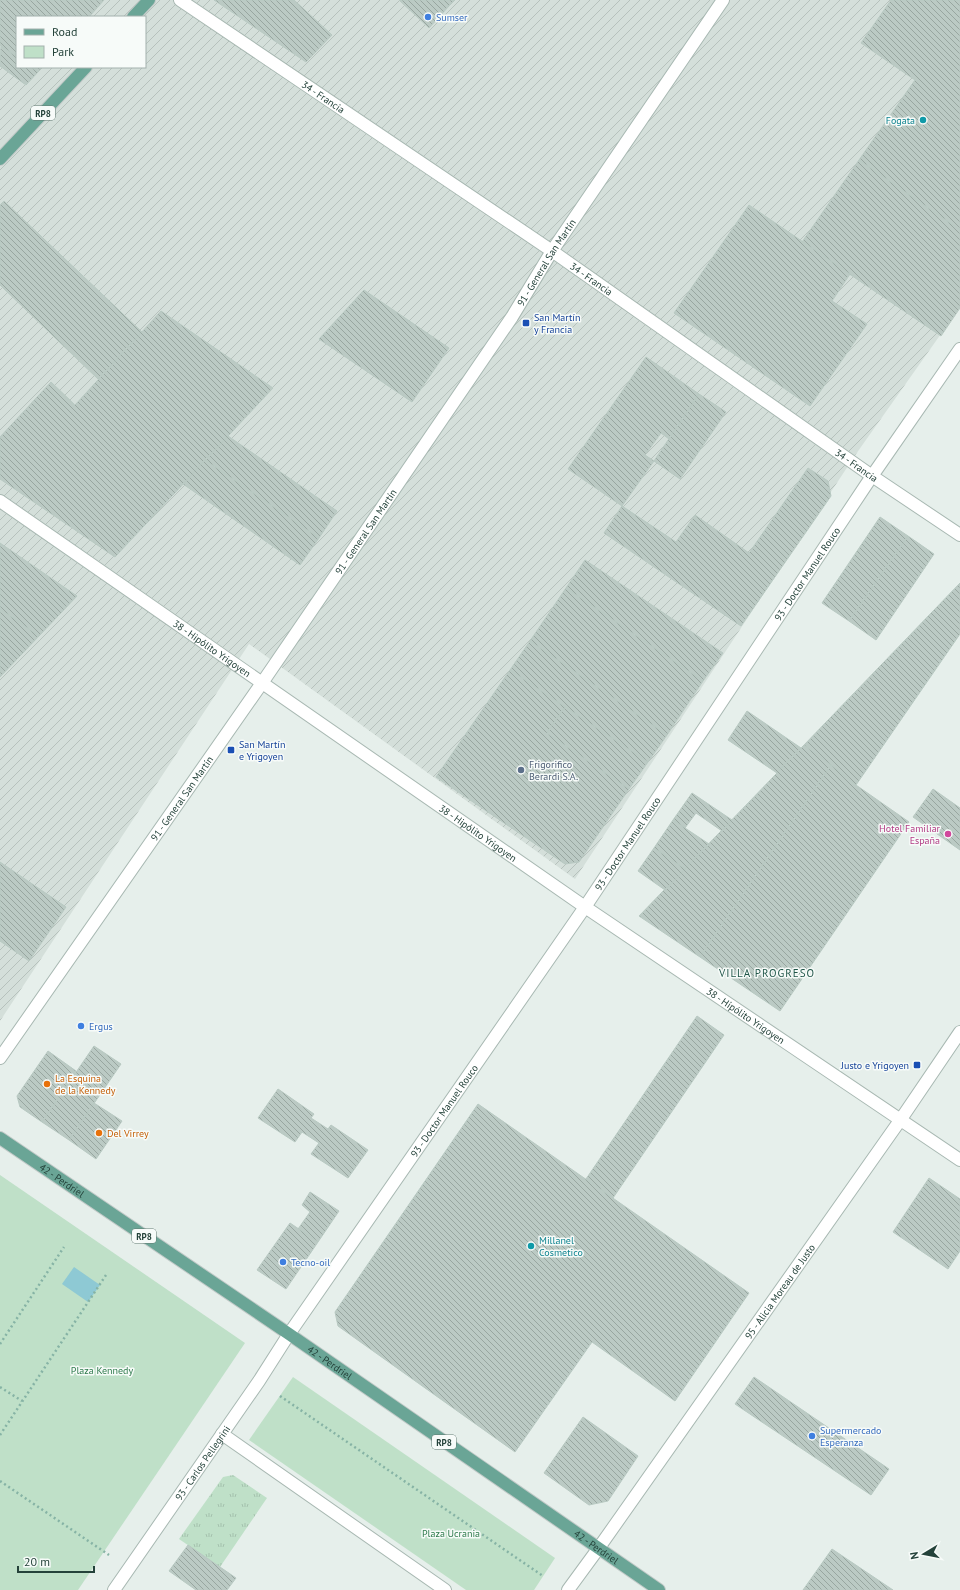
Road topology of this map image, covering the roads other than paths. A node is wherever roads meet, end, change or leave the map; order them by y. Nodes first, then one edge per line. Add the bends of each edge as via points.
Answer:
1 (149, 0) edge
2 (180, 0) edge
3 (723, 0) edge
4 (134, 16) edge
5 (85, 68) edge
6 (0, 159) edge
7 (552, 251) junction
8 (960, 350) edge
9 (872, 476) junction
10 (0, 502) edge
11 (960, 535) edge
12 (262, 683) junction
13 (585, 908) junction
14 (960, 1032) edge
15 (0, 1058) edge
16 (901, 1120) junction
17 (0, 1138) edge
18 (960, 1160) edge
19 (289, 1334) junction
20 (222, 1434) junction
21 (598, 1549) junction
22 (114, 1590) edge
23 (445, 1590) edge
24 (568, 1590) edge
25 (659, 1590) edge

1 - 4 main road
2 - 7 street, 34 - Francia
3 - 7 street, 91 - General San Martín
5 - 6 main road, RP8
7 - 9 street, 34 - Francia
7 - 12 street, 91 - General San Martín via 512,317
8 - 9 street, 93 - Doctor Manuel Rouco
9 - 11 street, 34 - Francia
9 - 13 street, 93 - Doctor Manuel Rouco
10 - 12 street, 38 - Hipólito Yrigoyen
12 - 13 street, 38 - Hipólito Yrigoyen
12 - 15 street, 91 - General San Martín
13 - 16 street, 38 - Hipólito Yrigoyen
13 - 19 street, 93 - Doctor Manuel Rouco
14 - 16 street, 95 - Alicia Moreau de Justo
16 - 18 street, 38 - Hipólito Yrigoyen
16 - 21 street, 95 - Alicia Moreau de Justo
17 - 19 main road, 42 - Perdriel / RP8
19 - 20 street, 93 - Carlos Pellegrini
19 - 21 main road, 42 - Perdriel / RP8
20 - 22 street, 93 - Carlos Pellegrini
20 - 23 street
21 - 24 street, 95 - Alicia Moreau de Justo
21 - 25 main road, 42 - Perdriel / RP8

